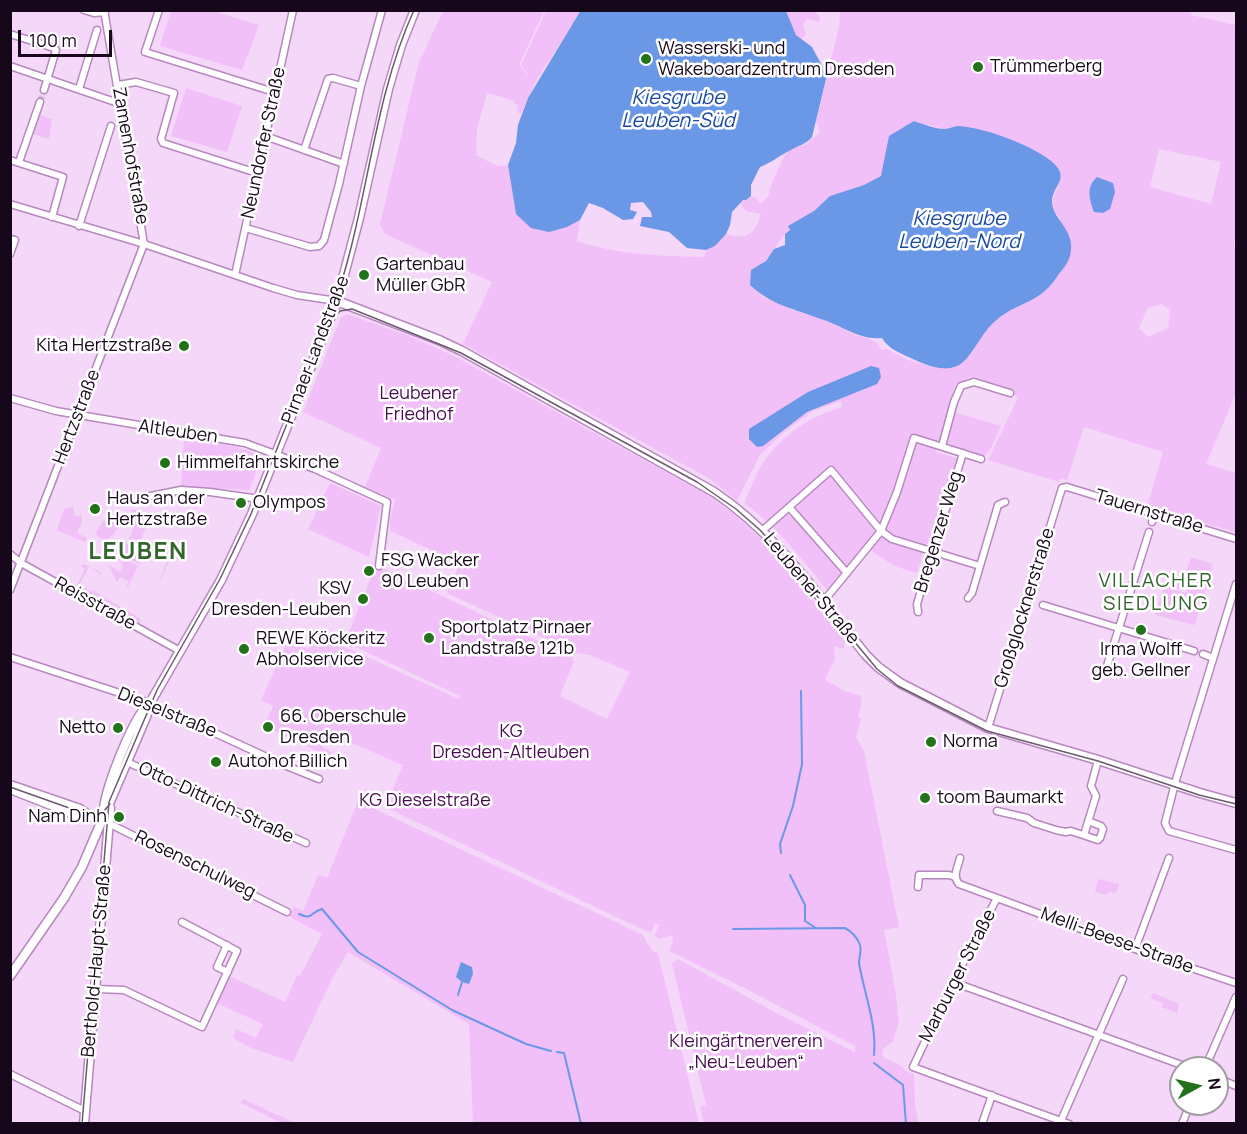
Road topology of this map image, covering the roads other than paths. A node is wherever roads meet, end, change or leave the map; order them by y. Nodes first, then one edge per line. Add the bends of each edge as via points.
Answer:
1 (84, 10) edge
2 (159, 10) edge
3 (382, 10) edge
4 (415, 10) edge
5 (104, 11) edge
6 (290, 11) edge
7 (97, 30) dead end
8 (10, 34) edge
9 (10, 66) edge
10 (47, 78) junction
11 (118, 86) junction
12 (361, 86) junction
13 (44, 90) tunnel mouth
14 (79, 90) junction
15 (274, 92) junction
16 (40, 102) tunnel mouth
17 (121, 104) junction
18 (111, 126) dead end
19 (265, 136) junction
20 (304, 150) junction
21 (10, 159) edge
22 (19, 162) junction
23 (344, 164) junction
24 (257, 173) junction
25 (10, 204) edge
26 (52, 217) junction
27 (79, 226) junction
28 (246, 228) junction
29 (13, 239) edge
30 (144, 244) junction
31 (10, 254) edge
32 (235, 275) junction
33 (337, 301) junction
34 (1010, 393) dead end
35 (10, 398) edge
36 (77, 415) junction
37 (942, 446) junction
38 (963, 453) junction
39 (277, 454) junction
40 (981, 459) dead end
41 (1062, 488) joint
42 (146, 497) dead end
43 (259, 499) junction
44 (1005, 502) dead end
45 (789, 507) junction
46 (1154, 514) junction
47 (1152, 522) dead end
48 (763, 530) junction
49 (881, 531) junction
50 (1149, 532) dead end
51 (1236, 539) edge
52 (933, 551) junction
53 (10, 555) edge
54 (21, 563) junction
55 (379, 566) dead end
56 (980, 566) junction
57 (847, 573) junction
58 (1236, 584) edge
59 (10, 590) edge
60 (968, 598) dead end
61 (1027, 600) junction
62 (823, 602) junction
63 (1034, 603) dead end
64 (1043, 605) dead end
65 (918, 612) dead end
66 (1119, 629) junction
67 (180, 651) junction
68 (1194, 651) dead end
69 (1203, 654) dead end
70 (10, 657) edge
71 (1214, 658) junction
72 (1107, 666) dead end
73 (150, 703) junction
74 (988, 728) junction
75 (1098, 760) junction
76 (127, 762) junction
77 (319, 779) dead end
78 (1175, 785) junction
79 (10, 787) edge
80 (111, 799) joint
81 (1236, 803) edge
82 (997, 811) dead end
83 (1088, 821) junction
84 (105, 822) junction
85 (1084, 835) junction
86 (306, 843) dead end
87 (1236, 850) edge
88 (960, 858) dead end
89 (1169, 858) dead end
90 (955, 877) junction
91 (918, 887) dead end
92 (997, 898) junction
93 (287, 912) dead end
94 (182, 922) dead end
95 (226, 945) junction
96 (1135, 949) junction
97 (228, 972) junction
98 (10, 976) edge
99 (1123, 979) dead end
100 (953, 982) junction
101 (1236, 983) edge
102 (95, 989) junction
103 (1236, 996) edge
104 (1100, 1035) junction
105 (1210, 1056) edge
106 (1169, 1060) edge
107 (10, 1074) edge
108 (992, 1095) junction
109 (85, 1111) junction
110 (1060, 1122) edge
111 (84, 1124) edge
112 (982, 1124) edge
113 (1069, 1124) edge

1 - 5 street, Zamenhofstraße via 94,14
2 - 15 street via 145,52
3 - 12 street
4 - 33 street, Pirnaer Landstraße via 388,89
5 - 11 street, Zamenhofstraße
6 - 15 street, Neundorfer Straße
7 - 14 street
8 - 10 street via 54,48 56,54
9 - 10 street
10 - 13 street
10 - 14 street
11 - 17 street, Zamenhofstraße
11 - 24 street via 136,82 174,93 163,143
12 - 20 street via 328,79
12 - 23 street
14 - 17 street
15 - 19 street, Neundorfer Straße
16 - 22 street
17 - 30 street, Zamenhofstraße
18 - 27 street, Zamenhofstraße
19 - 20 street
19 - 24 street, Neundorfer Straße
20 - 23 street
21 - 22 street
22 - 26 street via 63,177
23 - 28 street via 324,240 319,246 310,247
24 - 28 street, Neundorfer Straße
25 - 26 street
26 - 27 street
27 - 30 street
28 - 32 street, Neundorfer Straße
29 - 31 street
30 - 32 street, Zamenhofstraße
30 - 36 street, Hertzstraße
32 - 33 street, Zamenhofstraße via 297,295
33 - 39 street, Pirnaer Landstraße
33 - 48 street, Leubener Straße via 462,351 698,481
34 - 37 street via 974,382 961,386
35 - 36 street, Altleuben
36 - 39 street, Altleuben via 225,439
36 - 54 street, Hertzstraße
37 - 38 street
37 - 49 street via 914,438
38 - 40 street
38 - 52 street, Bregenzer Weg
39 - 43 street, Pirnaer Landstraße
39 - 55 street, Altleuben via 387,502
41 - 46 street, Tauernstraße
41 - 61 street, Großglocknerstraße
42 - 43 street via 181,490
43 - 67 street, Pirnaer Landstraße via 221,580
44 - 56 street via 998,505
45 - 48 street
45 - 49 street via 831,470
45 - 57 street
46 - 47 street
46 - 51 street, Tauernstraße
48 - 62 street, Leubener Straße
49 - 52 street via 891,539
49 - 57 street
50 - 66 street
52 - 56 street
52 - 65 street, Bregenzer Weg
53 - 54 street, Reisstraße
54 - 59 street, Hertzstraße
54 - 67 street, Reisstraße
56 - 60 street
57 - 62 street
58 - 71 street
61 - 63 street
61 - 74 street, Großglocknerstraße
62 - 74 street, Leubener Straße via 878,667 900,683
64 - 66 street
66 - 68 street
66 - 72 street
67 - 73 street, Pirnaer Landstraße
69 - 71 street
70 - 73 street, Dieselstraße
71 - 78 street
73 - 76 street, Pirnaer Landstraße
73 - 77 street, Dieselstraße
73 - 84 street, Pirnaer Landstraße via 139,716 108,787
74 - 75 street, Leubener Straße
75 - 78 street, Leubener Straße
75 - 83 street via 1091,786 1096,796
76 - 80 street, Pirnaer Landstraße
76 - 86 street, Otto-Dittrich-Straße
78 - 81 street, Leubener Straße
78 - 87 street via 1165,823 1169,831
79 - 84 street via 80,809
80 - 84 street, Berthold-Haupt-Straße
82 - 85 street
83 - 85 street
83 - 85 street via 1101,826 1102,835 1098,840
84 - 93 street, Rosenschulweg
84 - 98 street, Pirnaer Landstraße via 72,884
84 - 102 street, Berthold-Haupt-Straße
88 - 90 street
89 - 96 street
90 - 91 street, Marburger Straße via 919,872
90 - 92 street, Marburger Straße via 959,884
92 - 96 street, Melli-Beese-Straße
92 - 100 street, Marburger Straße
94 - 95 street
95 - 97 street via 237,951
95 - 97 street via 217,967
96 - 101 street, Melli-Beese-Straße
97 - 102 street via 202,1027 123,990
99 - 104 street
100 - 104 street
100 - 108 street, Marburger Straße via 913,1066
102 - 109 street, Berthold-Haupt-Straße
103 - 105 street
104 - 106 street
104 - 110 street
107 - 109 street
108 - 110 street
108 - 112 street
109 - 111 street, Berthold-Haupt-Straße
110 - 113 street

